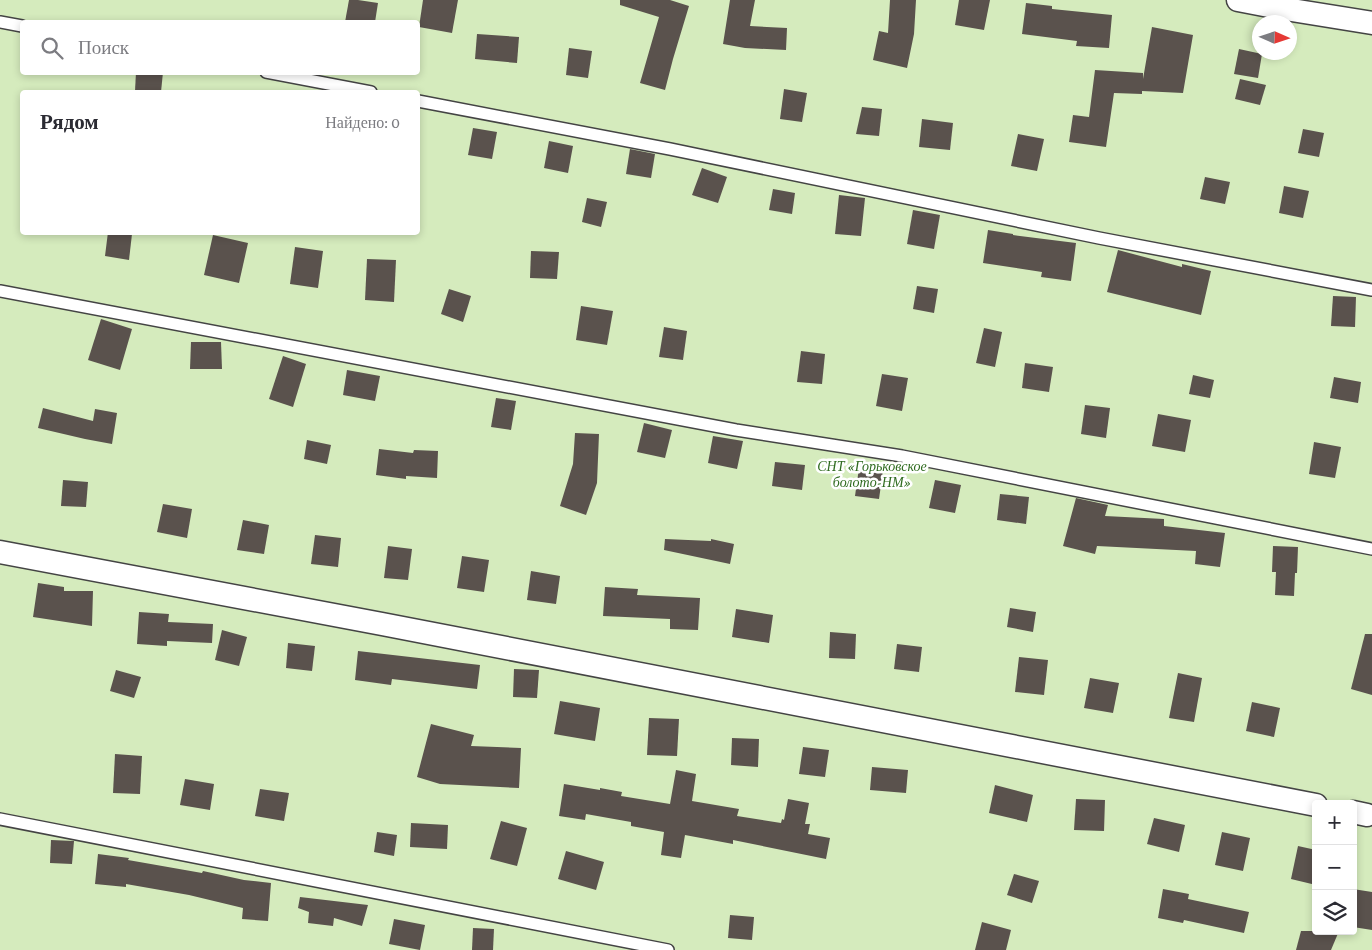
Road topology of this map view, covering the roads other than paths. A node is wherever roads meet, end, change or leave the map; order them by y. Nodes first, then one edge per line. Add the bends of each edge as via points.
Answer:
1 (1238, 0) edge
2 (0, 22) edge
3 (1372, 23) edge
4 (20, 26) edge
5 (282, 75) edge
6 (360, 90) edge
7 (420, 101) edge
8 (1372, 290) edge
9 (0, 291) edge
10 (1372, 548) edge
11 (0, 552) edge
12 (1312, 804) edge
13 (0, 819) edge
14 (668, 950) edge

1 - 3 street
2 - 4 lane
5 - 6 lane
7 - 8 lane
9 - 10 lane via 736,430 902,456
11 - 12 street
13 - 14 lane

